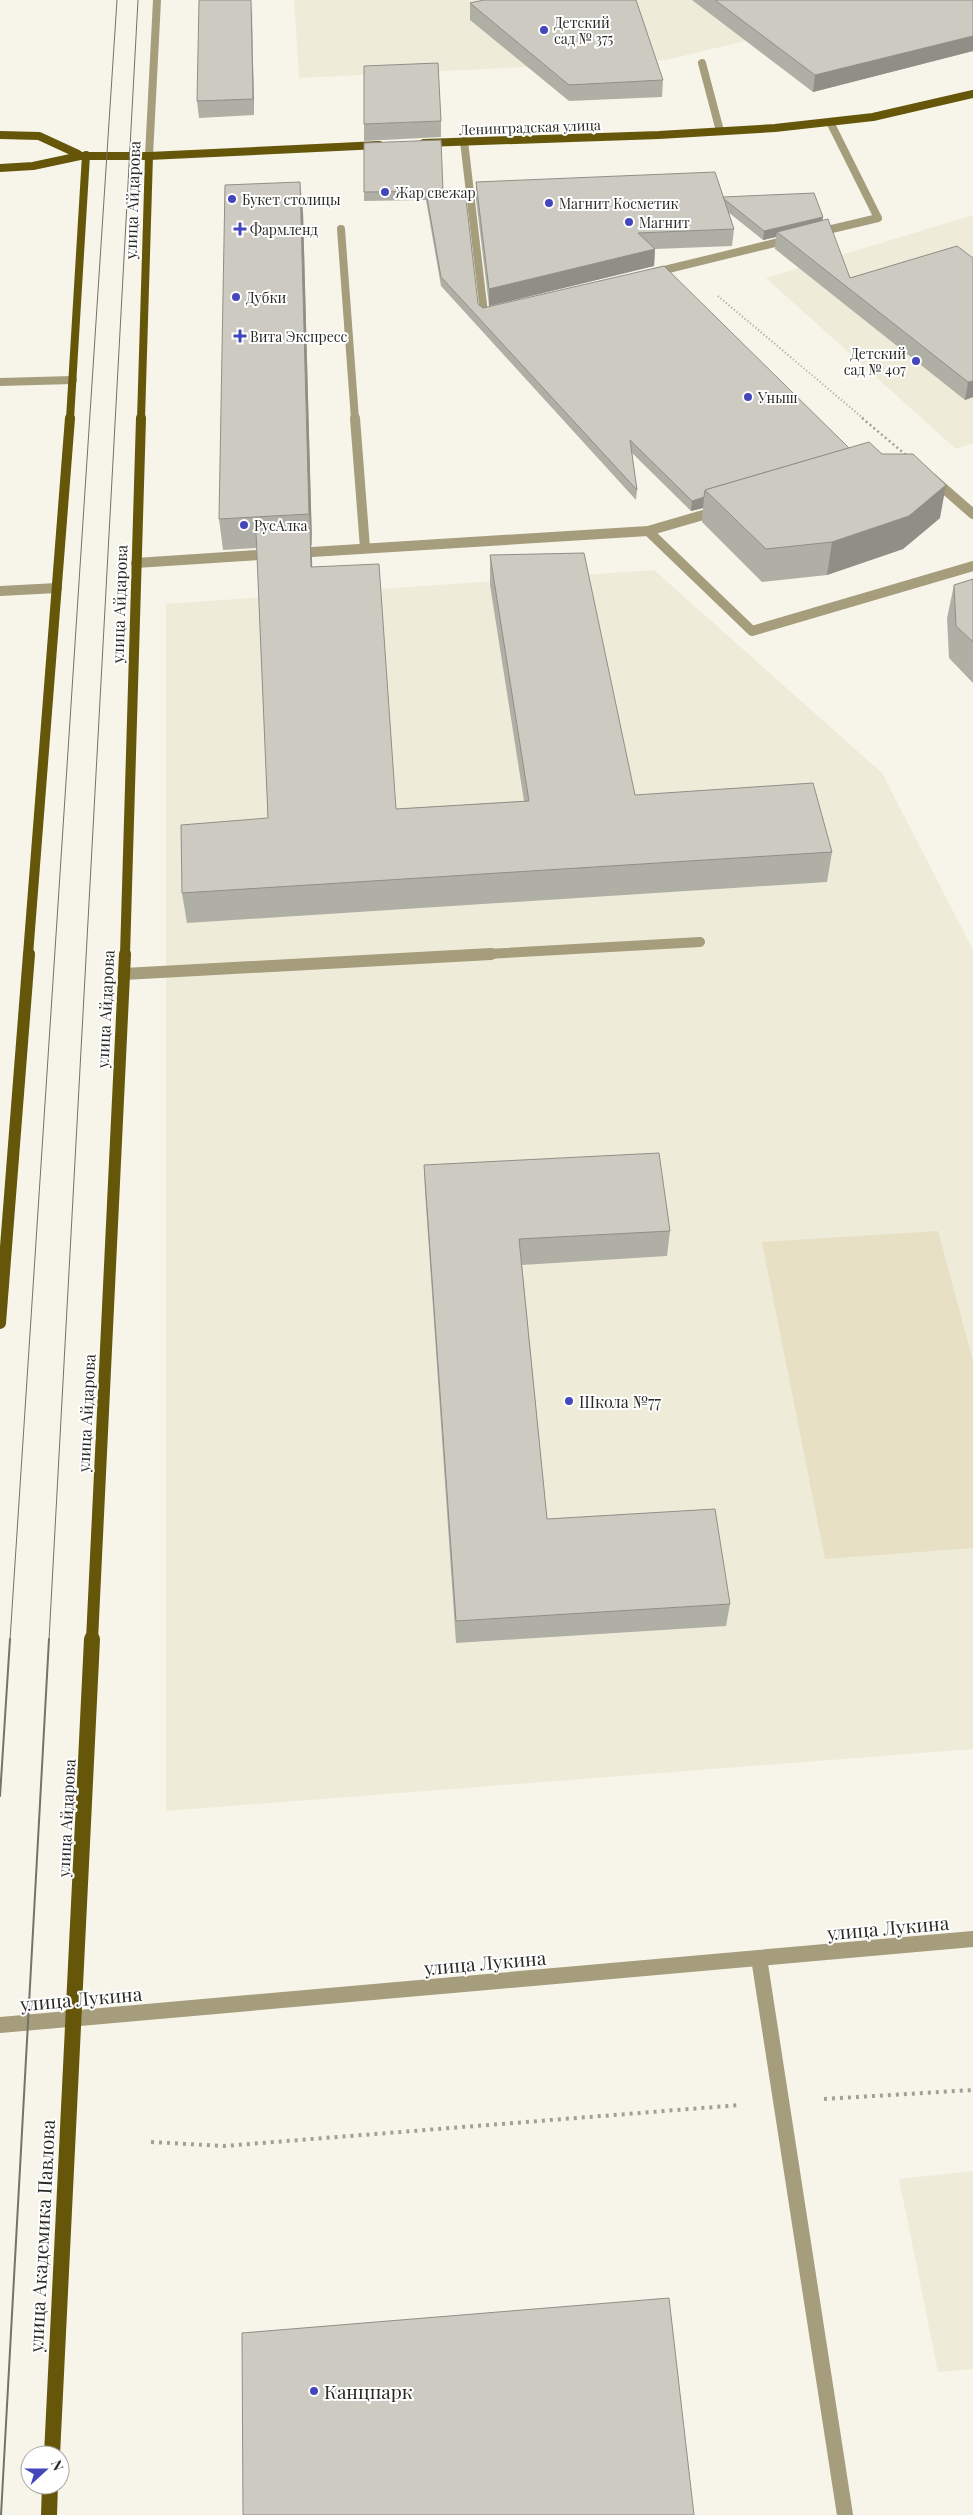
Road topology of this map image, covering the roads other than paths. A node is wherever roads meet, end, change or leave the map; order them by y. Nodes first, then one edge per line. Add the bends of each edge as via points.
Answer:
1 (157, 0) edge
2 (702, 63) dead end
3 (973, 94) edge
4 (830, 122) junction
5 (720, 131) junction
6 (0, 135) edge
7 (464, 141) junction
8 (412, 143) edge
9 (384, 144) edge
10 (86, 156) junction
11 (149, 156) junction
12 (0, 168) edge
13 (341, 228) dead end
14 (644, 275) edge
15 (503, 309) edge
16 (73, 380) junction
17 (0, 382) edge
18 (907, 455) edge
19 (725, 508) edge
20 (973, 514) edge
21 (648, 531) junction
22 (365, 548) junction
23 (136, 563) junction
24 (973, 566) edge
25 (57, 588) junction
26 (0, 591) edge
27 (700, 942) dead end
28 (124, 974) junction
29 (0, 1323) edge
30 (973, 1939) edge
31 (759, 1958) junction
32 (73, 2019) junction
33 (0, 2024) edge
34 (52, 2445) edge
35 (49, 2495) edge
36 (48, 2515) edge
37 (845, 2515) edge

1 - 11 street, улица Айдарова
2 - 5 street
3 - 4 main road, Ленинградская улица via 873,117
4 - 5 main road, Ленинградская улица
4 - 14 street via 878,218
5 - 7 main road, Ленинградская улица
6 - 10 main road via 44,138 69,152
7 - 8 main road, Ленинградская улица
7 - 15 street via 484,313
9 - 11 main road
10 - 11 main road
10 - 12 main road via 66,157 33,166
10 - 16 main road
11 - 23 main road, улица Айдарова
13 - 22 street
16 - 17 street
16 - 25 main road
18 - 20 street
19 - 21 street
21 - 22 street
21 - 24 street via 752,631
22 - 23 street
23 - 28 main road, улица Айдарова
25 - 26 street
25 - 29 main road
27 - 28 street
28 - 32 main road, улица Айдарова
30 - 31 street, улица Лукина
31 - 32 street, улица Лукина
31 - 37 street
32 - 33 street, улица Лукина
32 - 34 main road, улица Академика Павлова
35 - 36 main road

